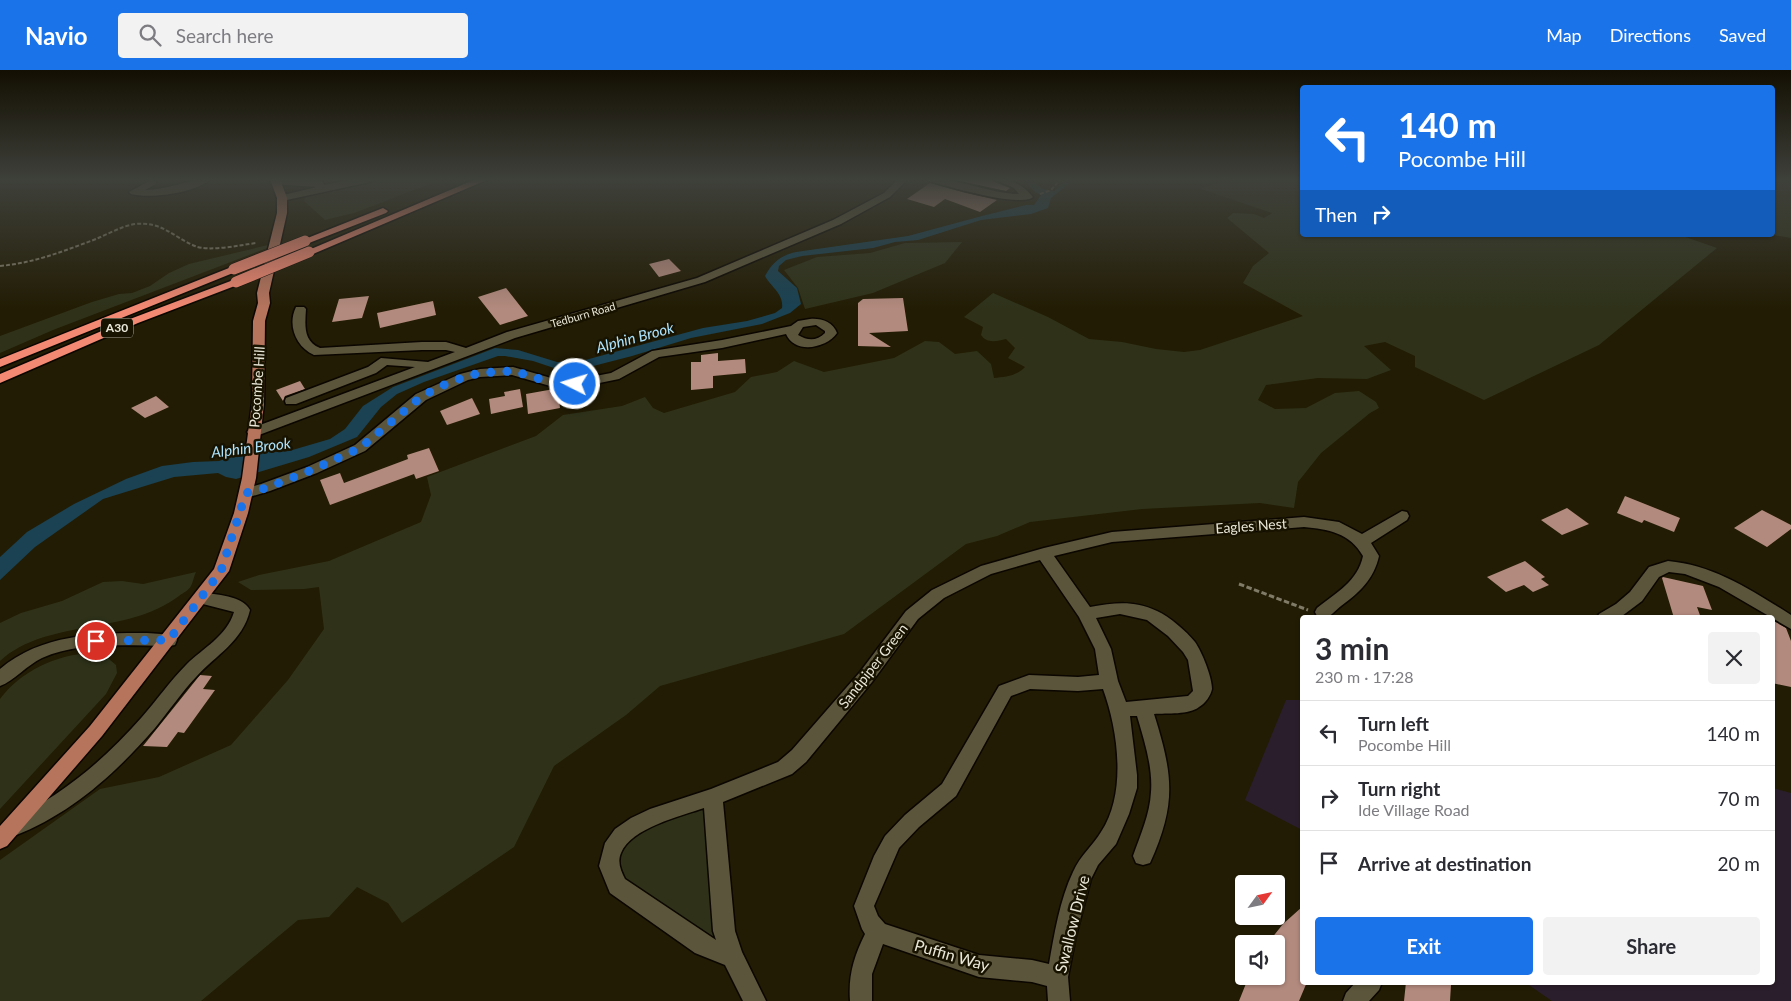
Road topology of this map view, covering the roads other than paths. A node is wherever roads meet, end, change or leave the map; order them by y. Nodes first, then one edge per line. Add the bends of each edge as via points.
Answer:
1 (280, 222) edge
2 (352, 222) edge
3 (380, 222) edge
4 (836, 222) edge
5 (300, 309) dead end
6 (794, 329) dead end
7 (465, 351) junction
8 (0, 364) edge
9 (430, 364) junction
10 (0, 379) edge
11 (291, 401) dead end
12 (254, 432) junction
13 (247, 486) junction
14 (1402, 516) dead end
15 (1362, 541) junction
16 (1044, 553) junction
17 (201, 598) junction
18 (1323, 612) road end
19 (1086, 614) junction
20 (1611, 615) edge
21 (1791, 623) edge
22 (169, 640) junction
23 (0, 679) edge
24 (1109, 681) junction
25 (1144, 709) junction
26 (1120, 710) junction
27 (713, 797) junction
28 (14, 826) junction
29 (0, 840) edge
30 (1143, 856) dead end
31 (878, 932) junction
32 (733, 957) junction
33 (1057, 977) junction
34 (1368, 985) edge
35 (748, 998) edge
36 (861, 1001) edge
37 (1059, 1001) edge
38 (1354, 1001) edge

1 - 12 main road, Pocombe Hill via 259,321 258,403
2 - 8 highway, A30, bridge via 52,340
3 - 10 highway, A30, bridge via 134,321
4 - 7 street, Tedburn Road via 701,280
5 - 7 street via 300,338 306,347 318,352 422,346 446,346
6 - 13 street via 656,354 615,376 575,384 557,384 513,371 464,377 421,397 360,448 266,488
7 - 9 street, Tedburn Road
9 - 11 street via 385,361 372,370
9 - 12 street, Tedburn Road
12 - 13 main road, Pocombe Hill
13 - 17 main road, Pocombe Hill via 221,571
14 - 15 street
15 - 16 street, Eagles Nest via 1328,523 1304,522 1112,537
15 - 18 street via 1371,556 1368,571 1363,579
16 - 19 street, Swallow Drive
16 - 27 street, Sandpiper Green via 986,570 938,594 912,616 866,677 785,768
17 - 22 main road, Pocombe Hill
17 - 28 street via 238,606 242,610 236,629 202,659 149,722 86,784 58,806
19 - 24 street, Swallow Drive via 1103,649
19 - 25 street via 1120,608 1153,616 1174,632 1196,659 1203,689 1200,696 1192,703
20 - 21 street via 1634,599 1651,575 1671,565 1707,575
22 - 23 street via 65,645 17,663
22 - 28 main road, Pocombe Hill
24 - 26 street, Swallow Drive
24 - 31 street via 1078,684 1029,682 1005,691 949,790 892,842 864,906 869,922
25 - 26 street
25 - 30 street via 1161,786 1155,822
26 - 33 street, Swallow Drive via 1127,788 1109,838 1091,858 1081,876
27 - 32 street via 724,930
27 - 32 street, Sandpiper Green via 644,820 630,828 611,852 609,864 617,886 703,945
28 - 29 main road, Pocombe Hill
31 - 33 street, Puffin Way via 979,966
31 - 36 street via 868,950 859,983
32 - 35 street
33 - 37 street, Swallow Drive
34 - 38 street

